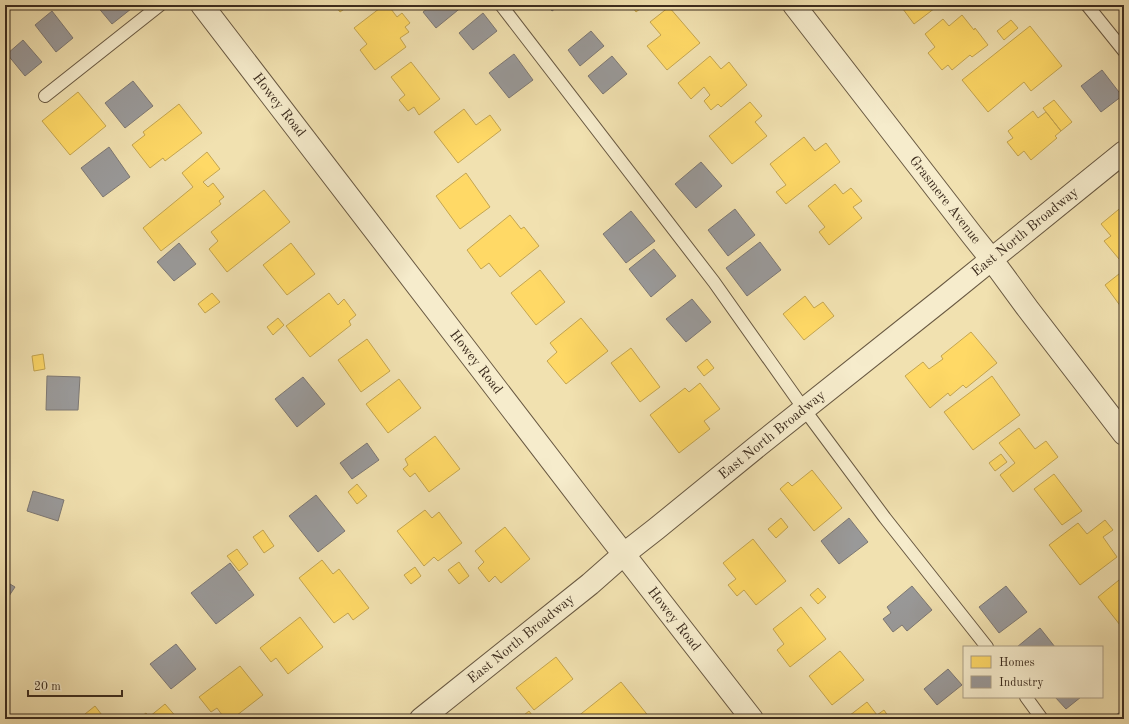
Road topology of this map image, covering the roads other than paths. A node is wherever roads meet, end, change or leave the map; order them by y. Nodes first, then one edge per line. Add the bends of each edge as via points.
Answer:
1 (160, 5) edge
2 (202, 5) edge
3 (501, 5) edge
4 (794, 5) edge
5 (1087, 5) edge
6 (1124, 51) edge
7 (45, 96) dead end
8 (1124, 152) edge
9 (992, 260) junction
10 (804, 409) junction
11 (1124, 434) edge
12 (624, 554) junction
13 (986, 646) edge
14 (1027, 698) edge
15 (421, 719) edge
16 (752, 719) edge
17 (1042, 719) edge

1 - 7 lane
2 - 12 street, Howey Road
3 - 10 lane via 714,282
4 - 9 street, Grasmere Avenue
5 - 6 lane
8 - 9 street, East North Broadway
9 - 10 street, East North Broadway
9 - 11 street, Grasmere Avenue
10 - 12 street, East North Broadway
10 - 13 lane via 885,518
12 - 15 street, East North Broadway
12 - 16 street, Howey Road
14 - 17 lane

